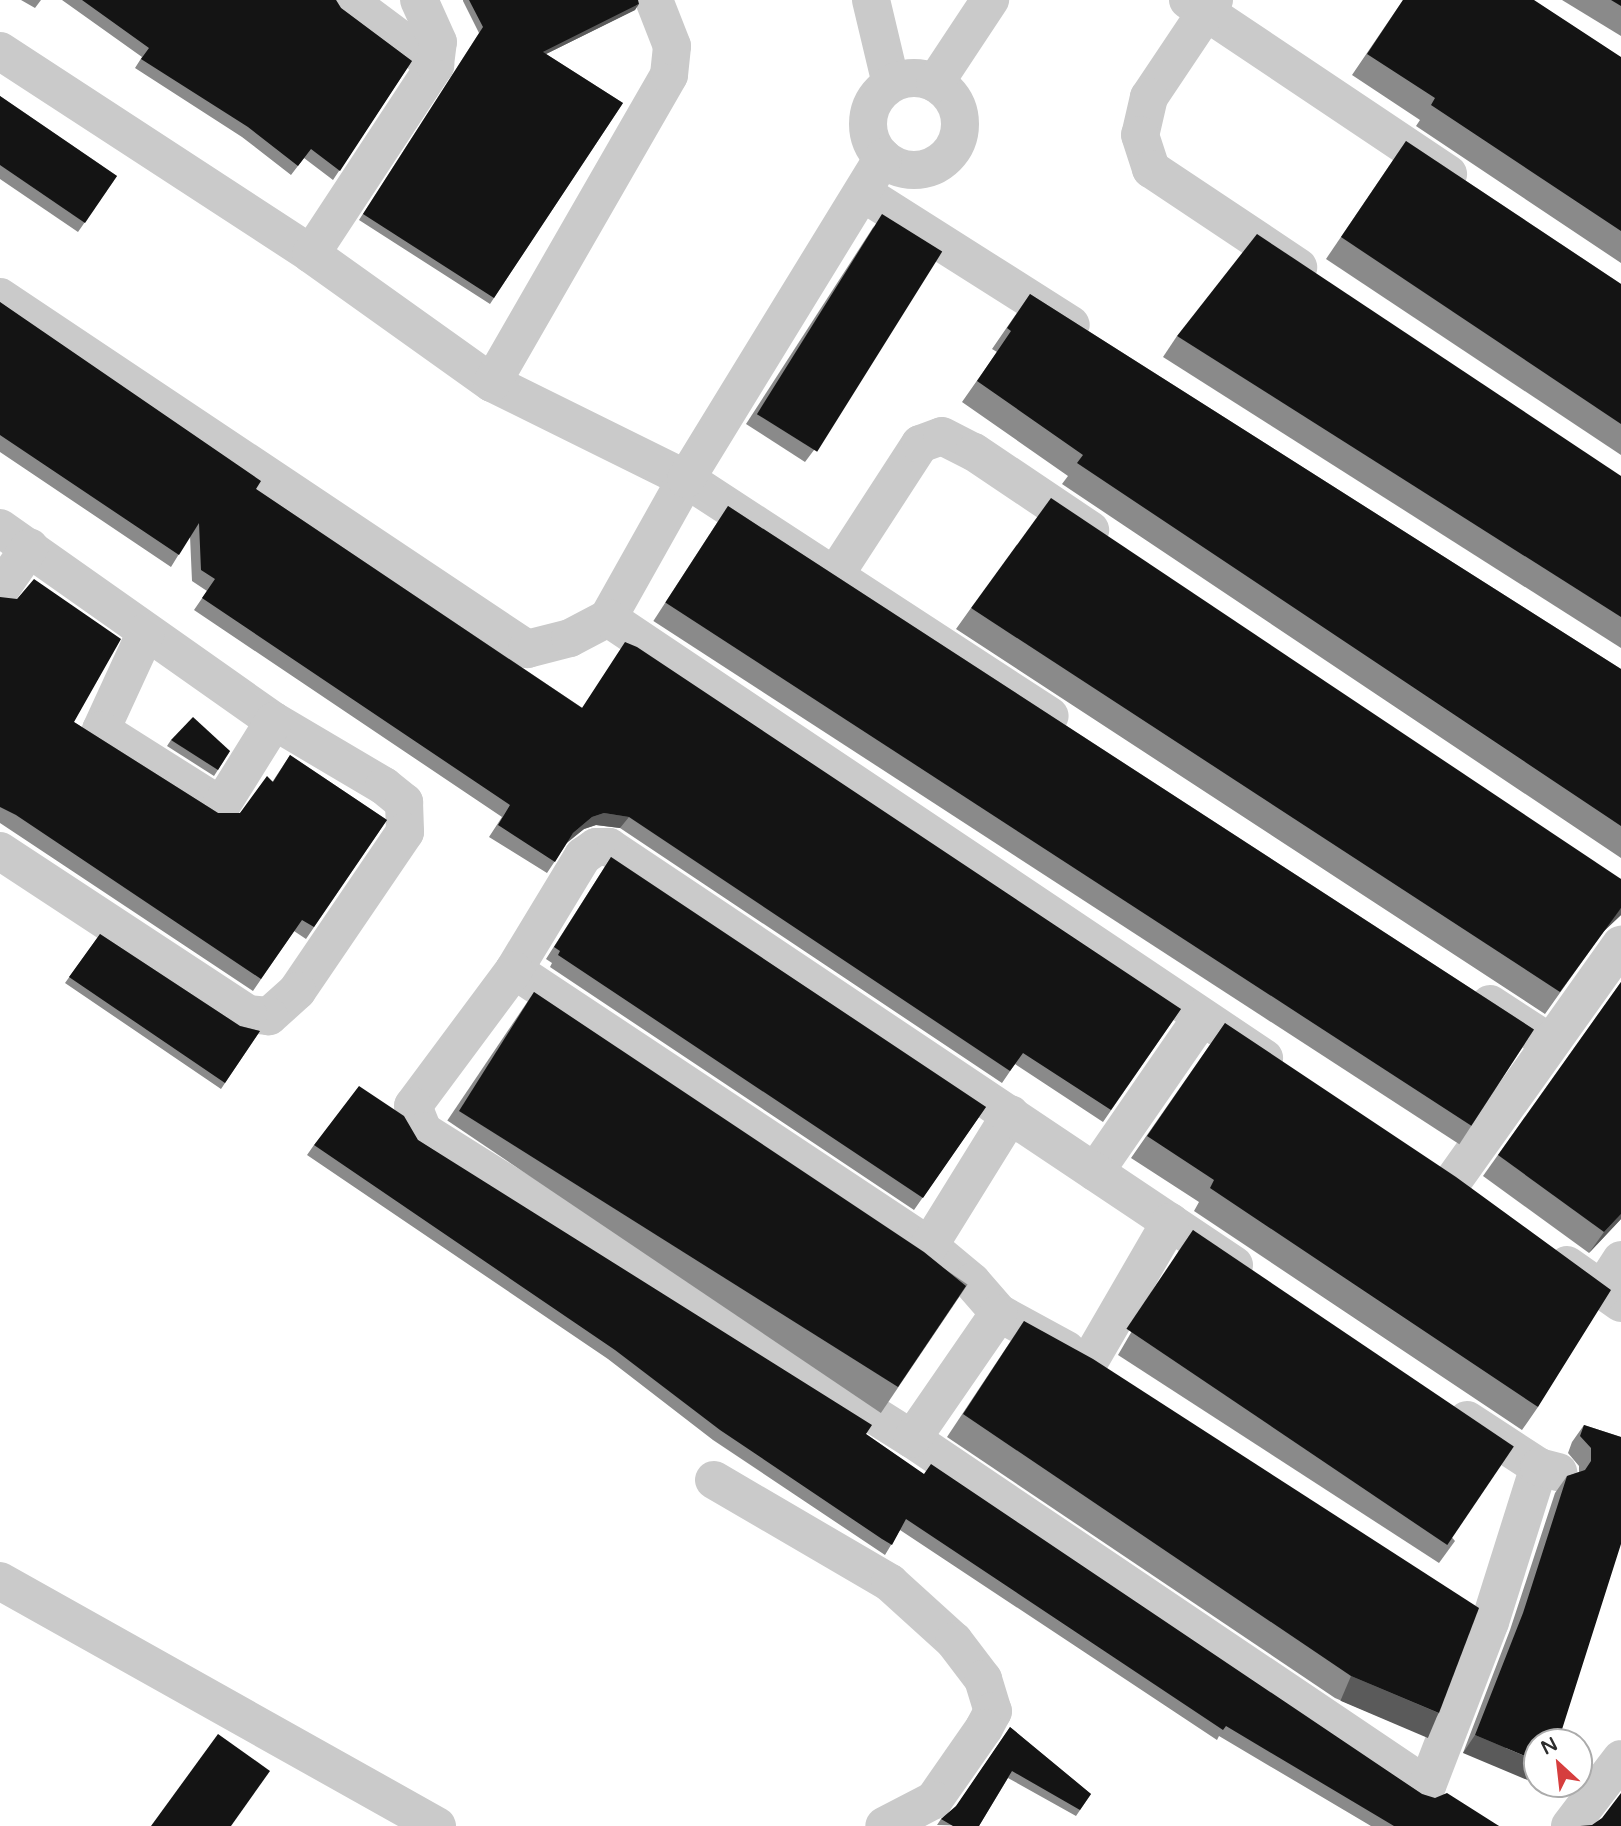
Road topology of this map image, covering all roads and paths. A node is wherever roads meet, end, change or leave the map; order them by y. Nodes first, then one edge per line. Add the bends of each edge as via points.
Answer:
1 (348, 0) edge
2 (419, 0) edge
3 (654, 0) edge
4 (871, 0) edge
5 (990, 0) edge
6 (1202, 4) edge
7 (0, 51) edge
8 (435, 65) junction
9 (935, 83) junction
10 (891, 84) junction
11 (883, 158) junction
12 (863, 193) junction
13 (1483, 197) edge
14 (311, 254) junction
15 (1323, 283) edge
16 (0, 297) edge
17 (1096, 341) edge
18 (492, 383) junction
19 (686, 479) junction
20 (15, 538) edge
21 (1124, 552) edge
22 (835, 575) junction
23 (0, 590) edge
24 (608, 618) junction
25 (146, 632) junction
26 (274, 722) junction
27 (1077, 733) edge
28 (0, 851) edge
29 (1616, 966) edge
30 (514, 970) junction
31 (1457, 982) edge
32 (1202, 1017) junction
33 (1549, 1043) junction
34 (1293, 1077) edge
35 (1012, 1114) junction
36 (1419, 1158) edge
37 (1095, 1172) junction
38 (1453, 1181) junction
39 (1485, 1204) edge
40 (1170, 1222) junction
41 (1538, 1244) edge
42 (929, 1246) junction
43 (1262, 1284) edge
44 (1614, 1284) edge
45 (999, 1313) junction
46 (1088, 1362) junction
47 (1123, 1384) edge
48 (1435, 1398) edge
49 (912, 1439) junction
50 (714, 1480) dead end
51 (0, 1581) edge
52 (1455, 1600) edge
53 (1490, 1622) junction
54 (1621, 1759) edge
55 (437, 1826) edge
56 (884, 1826) edge
57 (1570, 1826) edge

1 - 8 street
2 - 8 street via 438,42
3 - 18 street via 672,46 669,75
4 - 10 street
5 - 9 street
6 - 13 street
6 - 15 street via 1150,97 1140,135 1151,169
7 - 14 street
8 - 14 street
9 - 10 street via 906,79
9 - 11 street via 948,93 958,113 958,136 952,150 941,161 919,169 896,167
10 - 11 street via 872,105 867,119 874,148
11 - 12 street
12 - 17 street
12 - 19 street
14 - 18 street
16 - 24 street via 527,649 570,638
18 - 19 street
19 - 22 street
19 - 24 street
20 - 23 street
20 - 25 street
21 - 22 street via 974,452 942,436 920,444
22 - 27 street
24 - 32 street
25 - 26 street
25 - 26 street via 101,730 221,806
26 - 28 street via 404,802 405,832 297,991 269,1016 248,1014
29 - 33 street
30 - 35 street via 583,856 596,847 609,847
30 - 42 street
30 - 49 street via 413,1106 423,1131
31 - 33 street
32 - 34 street
32 - 37 street
33 - 38 street
35 - 37 street
35 - 42 street
36 - 38 street
37 - 40 street
38 - 39 street
40 - 43 street
40 - 46 street
41 - 44 street
42 - 45 street via 972,1282
45 - 46 street
45 - 49 street
46 - 47 street
48 - 53 street via 1548,1469
49 - 53 street via 1427,1786
50 - 56 street via 890,1583 954,1641 983,1679 993,1711 984,1728 934,1800
51 - 55 street
52 - 53 street
54 - 57 street

